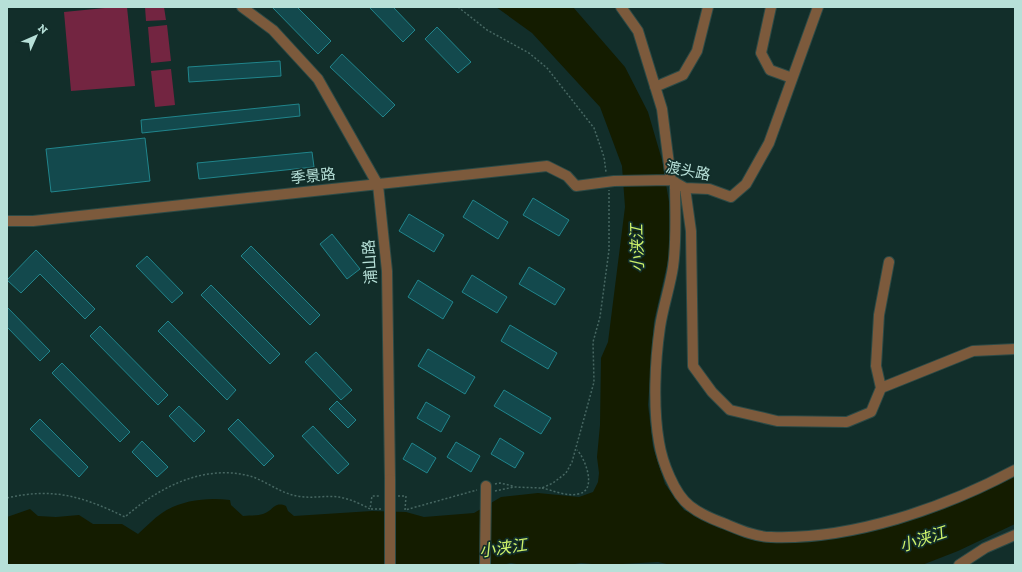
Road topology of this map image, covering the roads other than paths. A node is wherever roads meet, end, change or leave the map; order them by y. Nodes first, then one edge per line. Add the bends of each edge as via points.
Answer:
1 (242, 7) edge
2 (621, 7) edge
3 (708, 7) edge
4 (771, 7) edge
5 (818, 7) edge
6 (792, 78) junction
7 (655, 87) junction
8 (673, 181) junction
9 (611, 182) joint
10 (378, 185) junction
11 (685, 188) junction
12 (7, 221) edge
13 (889, 262) dead end
14 (1015, 349) edge
15 (882, 388) junction
16 (1015, 470) edge
17 (485, 493) road end
18 (1015, 535) edge
19 (390, 565) edge
20 (485, 565) edge
21 (959, 565) edge

1 - 10 street, 浦山路 via 273,30 318,79
2 - 7 street via 638,31
3 - 7 street via 697,51 683,74
4 - 6 street via 761,53 770,70
5 - 6 street
6 - 11 street, 渡头路 via 769,143 746,184 731,196 709,189
7 - 8 street via 662,109
8 - 9 street, 渡头路
8 - 11 street, 渡头路
8 - 16 street via 673,267 660,325 656,415 659,443 666,470 678,492 689,505 714,520 749,533 770,538 812,535 891,522 971,492
9 - 10 street, 季景路 via 576,186 567,176 547,166
10 - 12 street, 季景路 via 33,221
10 - 19 street, 浦山路, bridge via 387,271
11 - 15 street via 691,230 693,366 712,392 730,410 777,421 847,422 871,412
13 - 15 street via 879,315 876,366
14 - 15 street via 973,351
17 - 20 street
18 - 21 street via 985,548

